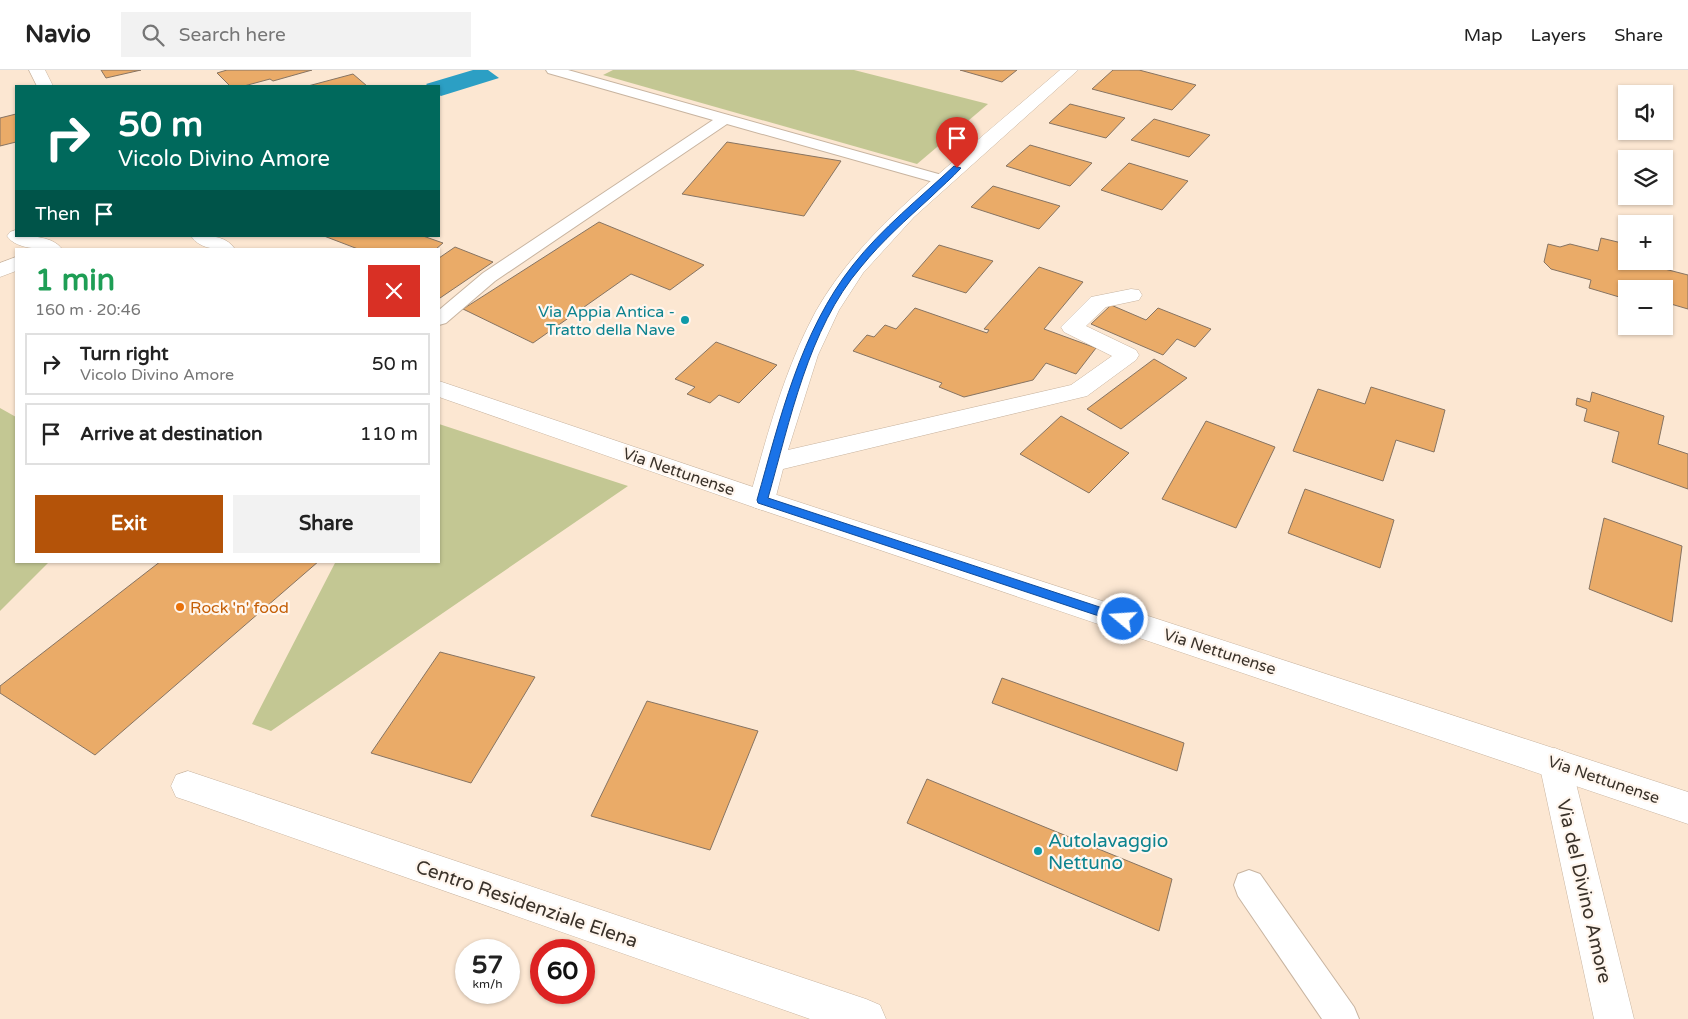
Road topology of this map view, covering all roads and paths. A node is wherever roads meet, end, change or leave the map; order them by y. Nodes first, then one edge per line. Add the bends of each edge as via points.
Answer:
1 (37, 70) edge
2 (552, 70) edge
3 (1070, 70) edge
4 (44, 85) edge
5 (724, 119) junction
6 (943, 180) junction
7 (0, 230) edge
8 (15, 235) edge
9 (20, 237) edge
10 (204, 237) edge
11 (47, 248) edge
12 (223, 248) edge
13 (15, 263) edge
14 (0, 271) edge
15 (1131, 295) dead end
16 (440, 318) edge
17 (440, 389) edge
18 (772, 463) junction
19 (762, 500) junction
20 (1555, 762) junction
21 (188, 786) dead end
22 (1688, 808) edge
23 (1249, 885) dead end
24 (866, 1019) edge
25 (1342, 1019) edge
26 (1614, 1019) edge

1 - 4 street
2 - 5 lane
3 - 6 street
5 - 6 lane
5 - 16 lane via 483,281
6 - 18 street via 878,242 836,296 820,325 794,388
7 - 8 street
9 - 11 street
10 - 12 street
13 - 14 street
15 - 18 street via 1099,302 1072,327 1128,355 1079,391
17 - 19 street, Via Nettunense
18 - 19 street
19 - 20 street, Via Nettunense
20 - 22 street, Via Nettunense
20 - 26 street, Via del Divino Amore
21 - 24 street, Centro Residenziale Elena
23 - 25 lane

